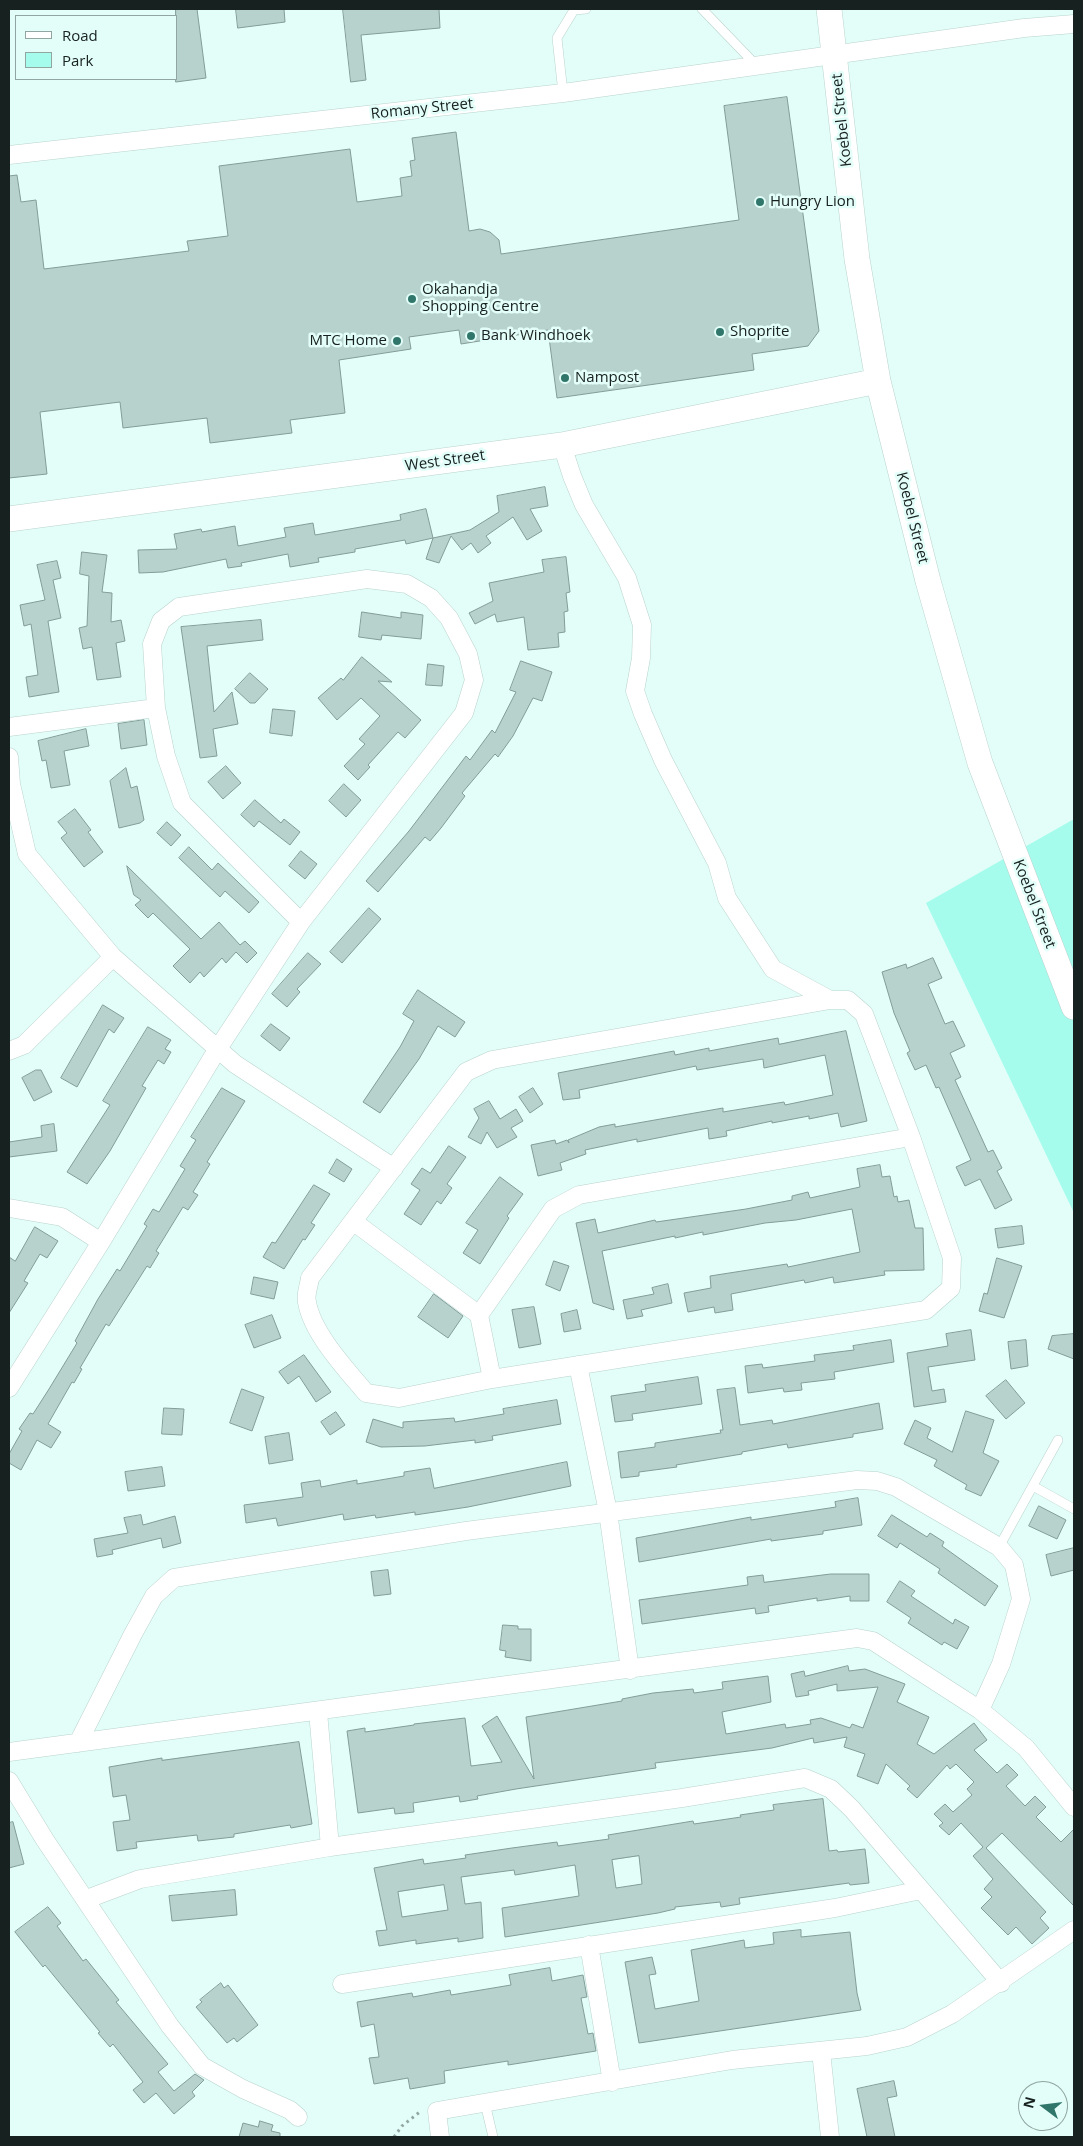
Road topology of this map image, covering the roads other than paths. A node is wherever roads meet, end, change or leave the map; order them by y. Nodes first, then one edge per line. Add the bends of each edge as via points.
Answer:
1 (586, 9) edge
2 (702, 9) edge
3 (829, 9) edge
4 (1074, 24) edge
5 (835, 56) junction
6 (757, 66) junction
7 (563, 93) junction
8 (9, 155) edge
9 (878, 381) junction
10 (562, 445) junction
11 (9, 519) edge
12 (156, 708) junction
13 (9, 727) edge
14 (9, 757) edge
15 (301, 922) junction
16 (113, 957) junction
17 (830, 1000) junction
18 (1074, 1008) edge
19 (217, 1050) junction
20 (9, 1052) edge
21 (911, 1137) junction
22 (394, 1168) junction
23 (9, 1208) edge
24 (354, 1222) junction
25 (101, 1242) junction
26 (480, 1315) junction
27 (578, 1365) junction
28 (492, 1379) junction
29 (9, 1388) edge
30 (1058, 1440) dead end
31 (1033, 1486) junction
32 (1074, 1509) edge
33 (608, 1512) junction
34 (999, 1547) junction
35 (630, 1670) junction
36 (980, 1710) junction
37 (318, 1712) junction
38 (78, 1743) junction
39 (9, 1752) edge
40 (9, 1781) edge
41 (1074, 1807) edge
42 (330, 1847) junction
43 (921, 1890) junction
44 (87, 1899) junction
45 (1074, 1930) edge
46 (589, 1945) junction
47 (1001, 1983) junction
48 (342, 1984) dead end
49 (821, 2051) junction
50 (612, 2082) junction
51 (485, 2103) junction
52 (298, 2117) dead end
53 (440, 2137) edge
54 (493, 2137) edge
55 (830, 2137) edge

1 - 7 lane via 574,10 557,38
2 - 6 lane
3 - 5 main road, Koebel Street
4 - 5 street, Romany Street via 1024,28
5 - 6 street, Romany Street
5 - 9 main road, Koebel Street via 857,259
6 - 7 street, Romany Street
7 - 8 street, Romany Street
9 - 10 main road, West Street
9 - 18 main road, Koebel Street via 928,581 980,762
10 - 11 main road, West Street
10 - 17 street via 584,506 626,578 642,625 635,691 643,714 663,760 717,863 726,898 773,969
12 - 13 street
12 - 15 street via 166,756 182,803
12 - 15 street via 152,644 161,621 179,607 367,579 407,584 431,598 449,618 468,654 474,680 464,713
14 - 16 street via 11,784 27,854
15 - 19 street
16 - 19 street
16 - 20 street via 24,1045
17 - 21 street via 848,1000 864,1014
17 - 22 street via 492,1060 466,1072
19 - 22 street
19 - 25 street
21 - 26 street via 579,1195 553,1209
21 - 27 street via 952,1258 951,1288 926,1310
22 - 24 street
23 - 25 street via 62,1217
24 - 26 street
24 - 28 street via 310,1278 306,1299 310,1316 366,1393 398,1398
25 - 29 street
26 - 28 street
27 - 28 street
27 - 33 street
30 - 31 lane
31 - 32 lane
31 - 34 lane
33 - 34 street via 877,1481 896,1487
33 - 35 street
33 - 38 street via 466,1531 174,1578 154,1596
34 - 36 street via 1014,1565 1021,1599 1000,1664
35 - 36 street via 857,1638 873,1641
35 - 37 street
36 - 41 street via 1026,1748
37 - 38 street
37 - 42 street
38 - 39 street
40 - 44 street via 45,1840
42 - 43 street via 805,1778 831,1789 852,1809
42 - 44 street via 140,1879
43 - 46 street via 835,1908
43 - 47 street
44 - 52 street via 170,2026 202,2066
45 - 47 street
46 - 48 street
46 - 50 street
47 - 49 street via 907,2037
49 - 50 street via 732,2060
49 - 55 street
50 - 51 street
51 - 53 street via 437,2111
51 - 54 lane

